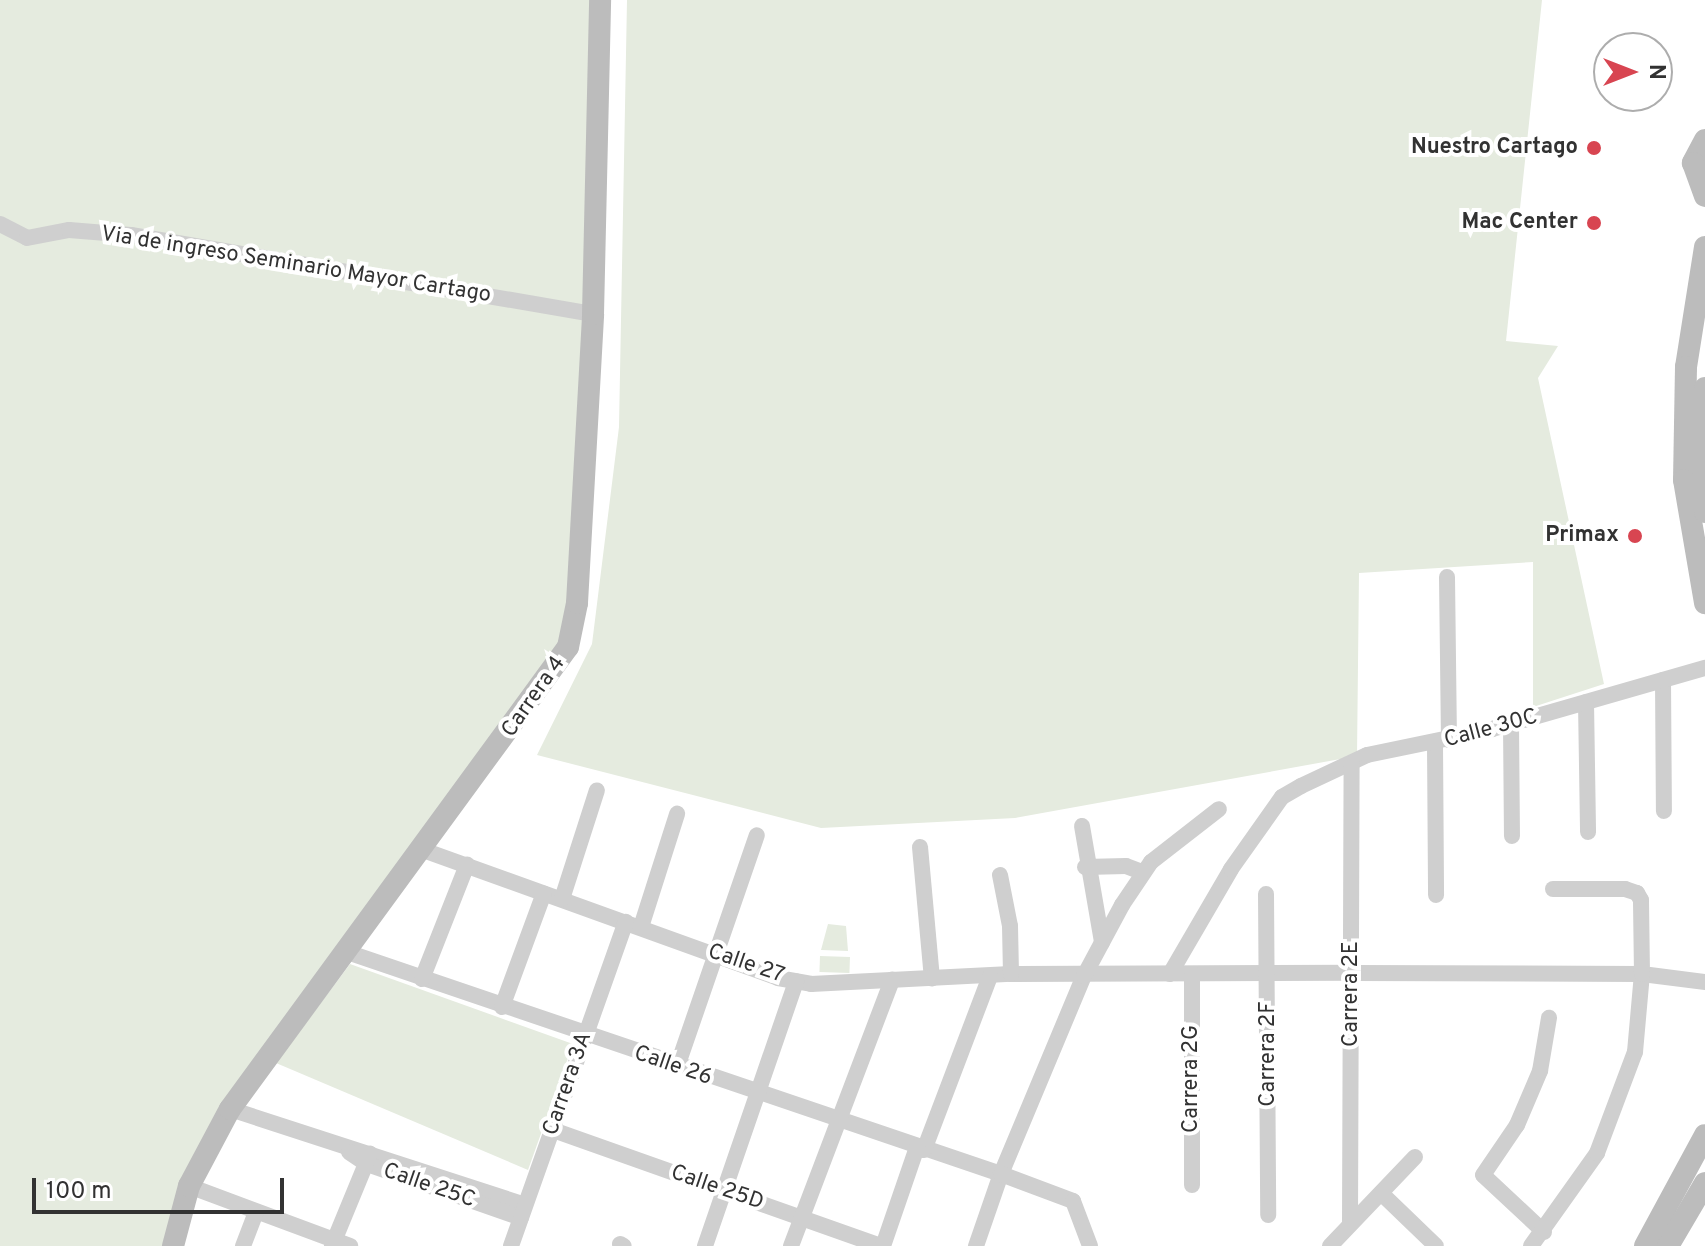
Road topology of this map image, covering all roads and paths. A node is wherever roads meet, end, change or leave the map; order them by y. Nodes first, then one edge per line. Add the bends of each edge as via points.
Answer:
1 (600, 0) edge
2 (1705, 140) edge
3 (1705, 196) edge
4 (0, 224) edge
5 (1705, 247) edge
6 (593, 314) junction
7 (1705, 388) edge
8 (1705, 512) edge
9 (1447, 577) dead end
10 (1705, 603) edge
11 (1705, 668) edge
12 (1663, 680) junction
13 (1586, 702) junction
14 (1511, 724) junction
15 (1442, 742) junction
16 (1352, 764) junction
17 (597, 790) dead end
18 (1219, 809) dead end
19 (1664, 811) dead end
20 (677, 814) dead end
21 (1082, 826) dead end
22 (1588, 832) dead end
23 (757, 835) dead end
24 (1512, 836) dead end
25 (920, 847) dead end
26 (423, 850) junction
27 (467, 865) junction
28 (1085, 867) junction
29 (1142, 872) junction
30 (1000, 875) dead end
31 (1553, 889) dead end
32 (544, 893) junction
33 (1266, 894) dead end
34 (1436, 895) dead end
35 (562, 899) junction
36 (633, 925) junction
37 (1102, 942) junction
38 (347, 952) junction
39 (719, 955) junction
40 (1353, 973) junction
41 (1011, 974) junction
42 (1170, 974) junction
43 (1192, 974) junction
44 (1270, 974) junction
45 (1642, 974) junction
46 (990, 976) junction
47 (1084, 976) junction
48 (932, 978) junction
49 (422, 979) junction
50 (892, 980) junction
51 (796, 981) junction
52 (1705, 982) edge
53 (502, 1007) junction
54 (1549, 1018) dead end
55 (585, 1035) junction
56 (677, 1067) junction
57 (757, 1095) junction
58 (230, 1109) junction
59 (839, 1123) junction
60 (553, 1130) junction
61 (1705, 1135) edge
62 (920, 1148) junction
63 (1415, 1157) dead end
64 (369, 1158) junction
65 (1001, 1174) junction
66 (1705, 1183) edge
67 (1192, 1185) dead end
68 (189, 1186) junction
69 (725, 1190) junction
70 (1381, 1193) junction
71 (256, 1212) junction
72 (523, 1212) junction
73 (1268, 1215) dead end
74 (802, 1218) junction
75 (1350, 1223) junction
76 (1544, 1232) junction
77 (1086, 1242) edge
78 (339, 1244) edge
79 (173, 1246) edge
80 (243, 1246) edge
81 (511, 1246) edge
82 (705, 1246) edge
83 (791, 1246) edge
84 (882, 1246) edge
85 (976, 1246) edge
86 (1330, 1246) edge
87 (1436, 1246) edge
88 (1531, 1246) edge
89 (1645, 1246) edge
90 (1668, 1246) edge

1 - 6 main road, Carrera 4
2 - 3 main road via 1693,163
4 - 6 street, Via de ingreso Seminario Mayor Cartago via 27,238 69,230 131,235
5 - 10 main road via 1686,367 1684,480
6 - 26 main road, Carrera 4 via 577,603 568,647
7 - 8 main road
9 - 15 street
11 - 12 street, Calle 30C
12 - 13 street, Calle 30C
12 - 19 street
13 - 14 street, Calle 30C
13 - 22 street
14 - 15 street, Calle 30C
14 - 24 street
15 - 16 street, Calle 30C via 1367,755
15 - 34 street
16 - 40 street, Carrera 2E
16 - 42 street, Calle 30C via 1282,797 1231,869
17 - 35 street
18 - 29 street
20 - 36 street, Carrera 3A
21 - 28 street
23 - 39 street
25 - 48 street
26 - 27 street, Calle 27
26 - 38 main road, Carrera 4
27 - 32 street, Calle 27
27 - 49 street
28 - 29 street via 1126,866
28 - 37 street
29 - 37 street
30 - 41 street via 1010,926
31 - 45 street via 1637,893
32 - 35 street, Calle 27
32 - 53 street
33 - 44 street, Carrera 2F
35 - 36 street, Calle 27
36 - 39 street, Calle 27
36 - 55 street, Carrera 3A
37 - 47 street
38 - 49 street, Calle 26
38 - 58 main road, Carrera 4
39 - 51 street, Calle 27
39 - 56 street
40 - 44 street, Calle 27
40 - 45 street, Calle 27
40 - 75 street, Carrera 2E
41 - 46 street, Calle 27
41 - 47 street, Calle 27
42 - 43 street, Calle 27
42 - 47 street, Calle 27
43 - 44 street, Calle 27
43 - 67 street, Carrera 2G
44 - 73 street, Carrera 2F
45 - 52 street, Calle 27
45 - 76 street via 1635,1052 1597,1153
46 - 48 street, Calle 27
46 - 62 street
47 - 65 street
48 - 50 street, Calle 27
49 - 53 street, Calle 26
50 - 51 street, Calle 27
50 - 59 street
51 - 57 street
53 - 55 street, Calle 26
54 - 76 street via 1534,1085 1517,1125 1483,1175
55 - 56 street, Calle 26
55 - 60 street, Carrera 3A
56 - 57 street, Calle 26
57 - 59 street, Calle 26
57 - 69 street
58 - 64 street, Calle 25C
58 - 68 main road, Carrera 4
59 - 62 street, Calle 26
59 - 74 street
60 - 69 street, Calle 25D
60 - 72 street, Carrera 3A
61 - 89 main road
62 - 65 street, Calle 26
62 - 84 street
63 - 70 street
64 - 72 street, Calle 25C
64 - 78 street
65 - 77 street, Calle 26 via 1073,1201
65 - 85 street
66 - 90 main road
68 - 71 street
68 - 79 main road, Carrera 4
69 - 74 street, Calle 25D
69 - 82 street
70 - 75 street
70 - 87 street
71 - 78 street
71 - 80 street
72 - 81 street, Carrera 3A
74 - 83 street
74 - 84 street, Calle 25D
75 - 86 street
76 - 88 street

